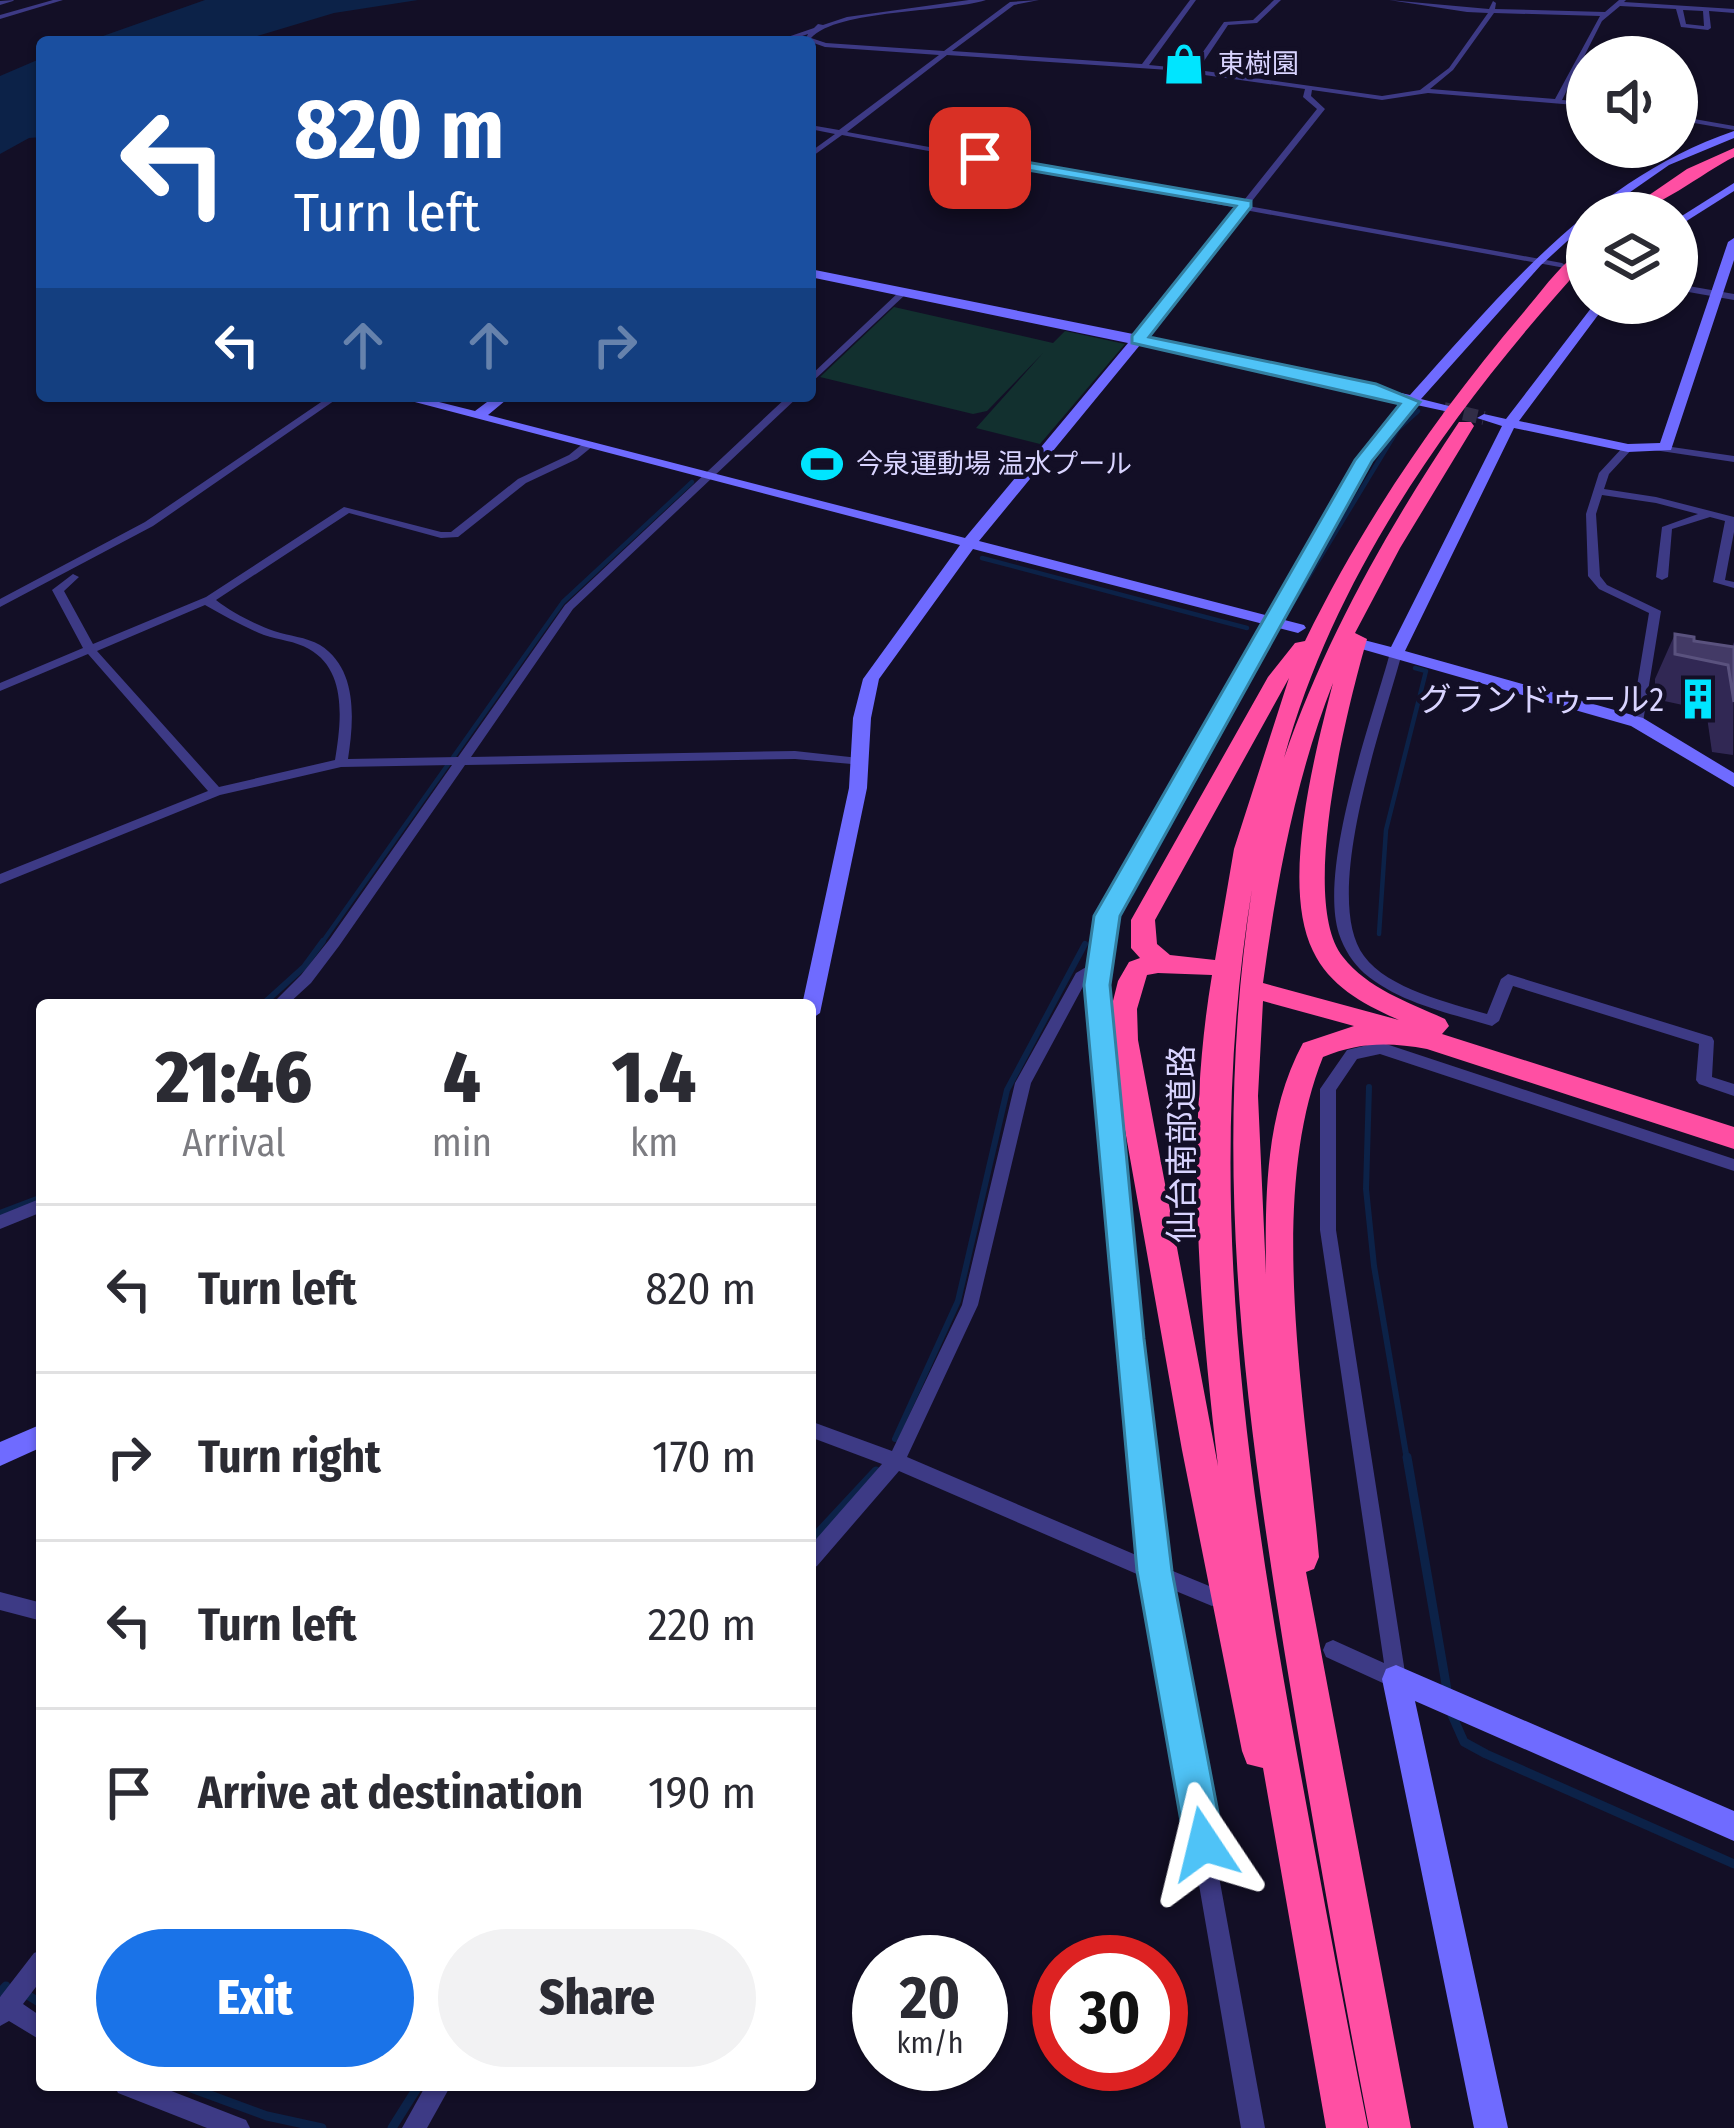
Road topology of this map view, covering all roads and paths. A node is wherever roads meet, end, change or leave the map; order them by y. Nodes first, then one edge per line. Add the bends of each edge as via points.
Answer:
1 (11, 0) edge
2 (61, 0) edge
3 (983, 0) edge
4 (1036, 0) edge
5 (1193, 0) edge
6 (1278, 0) edge
7 (1392, 0) edge
8 (1495, 0) edge
9 (1727, 0) edge
10 (1622, 2) edge
11 (0, 3) edge
12 (1679, 8) junction
13 (1490, 10) junction
14 (1706, 10) junction
15 (1722, 10) junction
16 (1734, 11) edge
17 (1605, 14) junction
18 (0, 16) edge
19 (820, 25) junction
20 (793, 36) edge
21 (810, 36) edge
22 (816, 42) edge
23 (949, 53) junction
24 (1144, 66) junction
25 (1192, 73) junction
26 (1309, 87) junction
27 (1420, 93) junction
28 (1558, 101) junction
29 (1566, 102) edge
30 (1698, 123) edge
31 (816, 128) edge
32 (1734, 131) edge
33 (841, 133) junction
34 (816, 152) edge
35 (1734, 152) edge
36 (1734, 162) edge
37 (1732, 189) edge
38 (1623, 192) edge
39 (1662, 192) edge
40 (1685, 192) edge
41 (1246, 204) junction
42 (1698, 211) edge
43 (1566, 236) edge
44 (1734, 242) edge
45 (1538, 262) junction
46 (1566, 263) edge
47 (816, 274) edge
48 (1566, 277) edge
49 (1566, 282) edge
50 (1698, 291) edge
51 (903, 293) junction
52 (1717, 294) junction
53 (1734, 297) edge
54 (1585, 324) edge
55 (1138, 339) junction
56 (816, 375) edge
57 (327, 402) edge
58 (422, 402) edge
59 (496, 402) edge
60 (788, 402) edge
61 (1411, 402) junction
62 (1444, 409) tunnel mouth
63 (477, 416) junction
64 (1484, 418) tunnel mouth
65 (1510, 423) junction
66 (1628, 448) junction
67 (1658, 448) junction
68 (582, 450) junction
69 (1734, 460) edge
70 (710, 476) junction
71 (1599, 491) junction
72 (1706, 514) junction
73 (1733, 520) edge
74 (144, 527) junction
75 (1399, 528) junction
76 (969, 542) junction
77 (1662, 577) dead end
78 (1734, 585) edge
79 (210, 599) junction
80 (0, 604) edge
81 (1330, 610) junction
82 (1270, 621) junction
83 (1298, 628) dead end
84 (1364, 645) dead end
85 (90, 650) junction
86 (1396, 653) junction
87 (0, 687) edge
88 (1637, 722) junction
89 (453, 761) junction
90 (859, 762) junction
91 (340, 763) junction
92 (1734, 781) edge
93 (216, 792) junction
94 (0, 879) edge
95 (1160, 963) junction
96 (1100, 964) junction
97 (1206, 973) dead end
98 (1267, 987) dead end
99 (284, 999) edge
100 (813, 999) edge
101 (1434, 1033) junction
102 (1734, 1090) edge
103 (1734, 1119) edge
104 (1734, 1138) edge
105 (1734, 1166) edge
106 (36, 1207) edge
107 (0, 1222) edge
108 (816, 1432) edge
109 (36, 1440) edge
110 (0, 1454) edge
111 (896, 1461) junction
112 (816, 1553) edge
113 (1154, 1571) junction
114 (1212, 1597) dead end
115 (0, 1601) edge
116 (36, 1610) edge
117 (1333, 1650) dead end
118 (1396, 1679) junction
119 (1309, 1689) junction
120 (1734, 1826) edge
121 (36, 1969) edge
122 (4, 2011) edge
123 (36, 2027) edge
124 (1329, 2035) junction
125 (142, 2091) edge
126 (436, 2091) edge
127 (238, 2128) edge
128 (414, 2128) edge
129 (1253, 2128) edge
130 (1347, 2128) edge
131 (1390, 2128) edge
132 (1491, 2128) edge

1 - 11 street
2 - 18 street
3 - 19 street
4 - 23 street via 1012,3
5 - 24 street
6 - 25 street via 1255,22 1226,23
7 - 13 street
8 - 13 street
9 - 15 street
10 - 12 street
10 - 17 street
12 - 14 street
12 - 14 street via 1683,26 1708,28
13 - 17 street
13 - 27 street via 1451,69
14 - 15 street
15 - 16 street
17 - 28 street
19 - 20 street
19 - 21 street
22 - 23 street
23 - 24 street
23 - 33 street
24 - 25 street
25 - 26 street
26 - 27 street via 1382,98
26 - 41 street via 1307,97 1321,109
27 - 28 street
28 - 29 street
30 - 32 street
31 - 33 street
32 - 38 street
33 - 34 street
33 - 41 street
35 - 39 highway
36 - 40 highway
37 - 42 street
41 - 45 street
41 - 55 street
43 - 45 street
44 - 52 street
45 - 46 street
45 - 61 street
47 - 51 street
48 - 81 highway, 仙台南部道路 via 1460,402
49 - 75 highway, 仙台南部道路
50 - 52 street
51 - 55 street
51 - 56 street
52 - 53 street
52 - 67 street via 1675,426
54 - 65 street
55 - 61 street
55 - 76 street
57 - 74 street
58 - 63 street
59 - 63 street
60 - 70 street
61 - 62 street
61 - 82 street via 1364,460
63 - 68 street
64 - 65 street
65 - 66 street
65 - 86 street
66 - 67 street
66 - 71 street
67 - 69 street
68 - 70 street
68 - 79 street via 522,481 454,535 347,509
70 - 76 street
70 - 89 street via 569,607
71 - 72 street
71 - 88 street via 1594,576 1655,611
72 - 73 street
72 - 77 street via 1667,527
73 - 78 street via 1719,582
74 - 80 street
74 - 85 street via 58,586
75 - 101 highway via 1350,660 1330,742 1316,925 1330,958 1359,988
75 - 119 highway, 仙台南部道路 via 1334,653 1293,765 1265,890 1251,1015 1246,1148 1257,1357
76 - 82 street
76 - 90 street via 871,679
79 - 85 street
79 - 91 street via 327,657 349,716
81 - 95 highway via 1279,677 1149,909 1140,933
81 - 124 highway, 仙台南部道路 via 1286,713 1254,823 1227,950 1213,1131 1221,1331 1247,1572
82 - 83 street
82 - 96 street via 1107,916
84 - 86 street
85 - 87 street
85 - 93 street
86 - 88 street
86 - 102 street via 1340,874 1345,938 1358,959 1393,986 1492,1021 1508,979 1707,1041 1704,1080
88 - 92 street
89 - 90 street via 795,754
89 - 91 street
89 - 99 street via 334,943
90 - 100 street
91 - 93 street
93 - 94 street
95 - 97 highway
95 - 124 highway via 1138,968 1125,992 1131,1085 1241,1671
96 - 111 street via 1081,977 1023,1083 970,1305
96 - 113 street
98 - 101 highway
101 - 103 highway
101 - 104 highway via 1590,1096
101 - 119 highway via 1360,1031 1312,1050 1285,1122 1281,1235
105 - 118 street via 1380,1048 1352,1054 1328,1089 1328,1230
106 - 107 street
108 - 111 street
109 - 110 street
111 - 112 street
111 - 113 street
113 - 114 street
113 - 129 street
115 - 116 street
117 - 118 street
118 - 120 street
118 - 132 street
119 - 131 highway, 仙台南部道路
121 - 122 street
122 - 123 street
124 - 130 highway, 仙台南部道路
125 - 127 street
126 - 128 street

